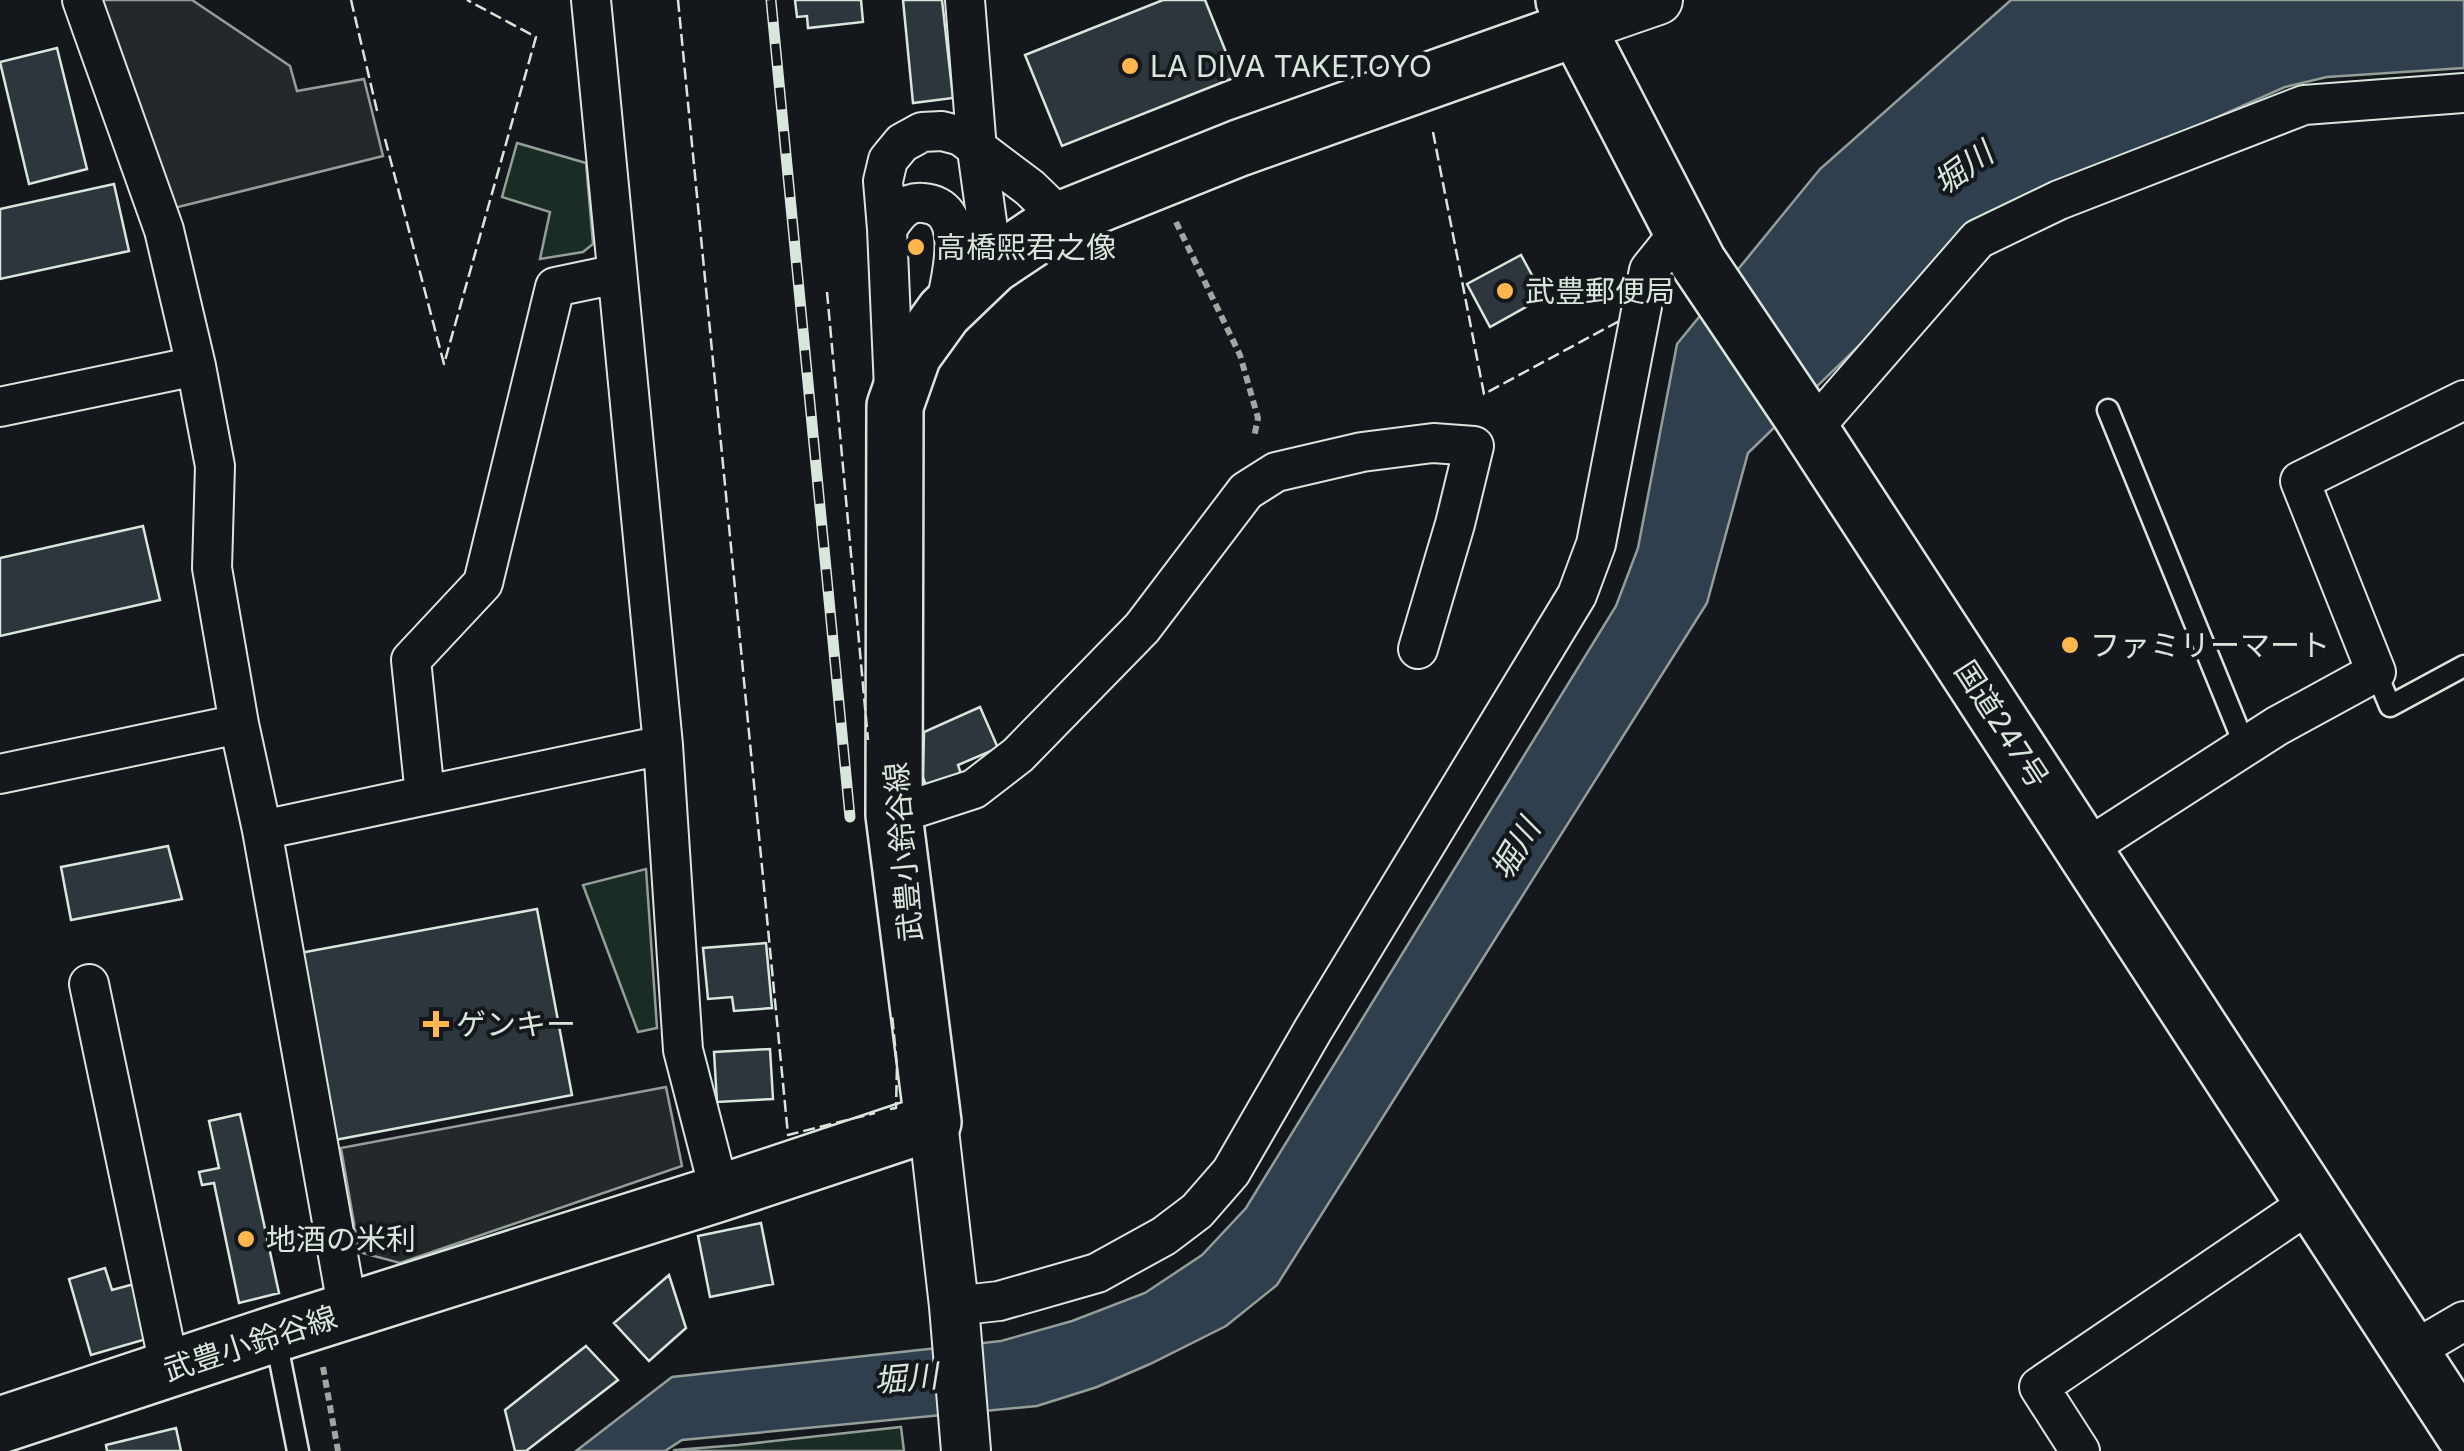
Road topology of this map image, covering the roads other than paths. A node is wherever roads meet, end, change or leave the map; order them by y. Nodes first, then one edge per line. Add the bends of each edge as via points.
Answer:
1 (82, 0) edge
2 (591, 0) edge
3 (965, 0) edge
4 (1658, 0) edge
5 (1570, 14) edge
6 (2464, 94) edge
7 (978, 150) junction
8 (1062, 219) junction
9 (887, 229) junction
10 (1690, 246) junction
11 (993, 265) junction
12 (616, 274) junction
13 (944, 312) junction
14 (196, 366) junction
15 (2464, 400) edge
16 (895, 406) junction
17 (0, 407) edge
18 (2108, 410) dead end
19 (1805, 422) junction
20 (1418, 649) dead end
21 (2464, 666) edge
22 (2376, 672) junction
23 (239, 724) junction
24 (663, 745) junction
25 (2245, 746) junction
26 (0, 774) edge
27 (425, 795) junction
28 (894, 815) junction
29 (262, 830) junction
30 (2084, 850) junction
31 (89, 984) dead end
32 (934, 1122) junction
33 (720, 1193) junction
34 (2313, 1202) junction
35 (954, 1306) junction
36 (2464, 1321) edge
37 (313, 1322) junction
38 (2411, 1352) junction
39 (170, 1370) junction
40 (0, 1426) edge
41 (2464, 1434) edge
42 (966, 1445) edge
43 (298, 1451) edge
44 (2080, 1451) edge

1 - 14 street via 164,230
2 - 12 street
3 - 7 street
4 - 5 street
5 - 8 main road, 武豊小鈴谷線
5 - 10 main road, 国道247号
6 - 19 street via 2304,105 2059,200 1978,239
7 - 8 street
7 - 9 street via 942,131 902,143 883,181
7 - 11 street
8 - 11 main road, 武豊小鈴谷線
9 - 13 street via 916,202 935,204 948,217 955,254
9 - 16 street
10 - 19 main road, 国道247号
10 - 35 street via 1649,270 1596,544 1577,595 1231,1172 1175,1228 1097,1273 999,1301
11 - 13 main road, 武豊小鈴谷線
12 - 24 street
12 - 27 street via 555,287 483,583 411,660
13 - 16 main road, 武豊小鈴谷線 via 913,356
14 - 17 street
14 - 23 street via 215,466 212,568
15 - 22 street via 2300,481
16 - 28 main road, 武豊小鈴谷線
18 - 25 lane
19 - 30 main road, 国道247号
20 - 28 street via 1474,446 1362,452 1276,472 1246,491 1142,628 1018,755 974,789
21 - 22 lane via 2390,706
22 - 25 street
23 - 26 street
23 - 29 street
24 - 27 street
24 - 33 street via 683,1050
25 - 30 street
27 - 29 street
28 - 32 main road, 武豊小鈴谷線
29 - 37 street
30 - 34 main road, 国道247号
31 - 39 street
32 - 33 main road, 武豊小鈴谷線
32 - 35 street
33 - 37 main road, 武豊小鈴谷線
34 - 38 main road, 国道247号
34 - 44 street via 2039,1388
35 - 42 street
36 - 38 street
37 - 39 main road, 武豊小鈴谷線
37 - 43 lane
38 - 41 main road, 国道247号
39 - 40 main road, 武豊小鈴谷線

